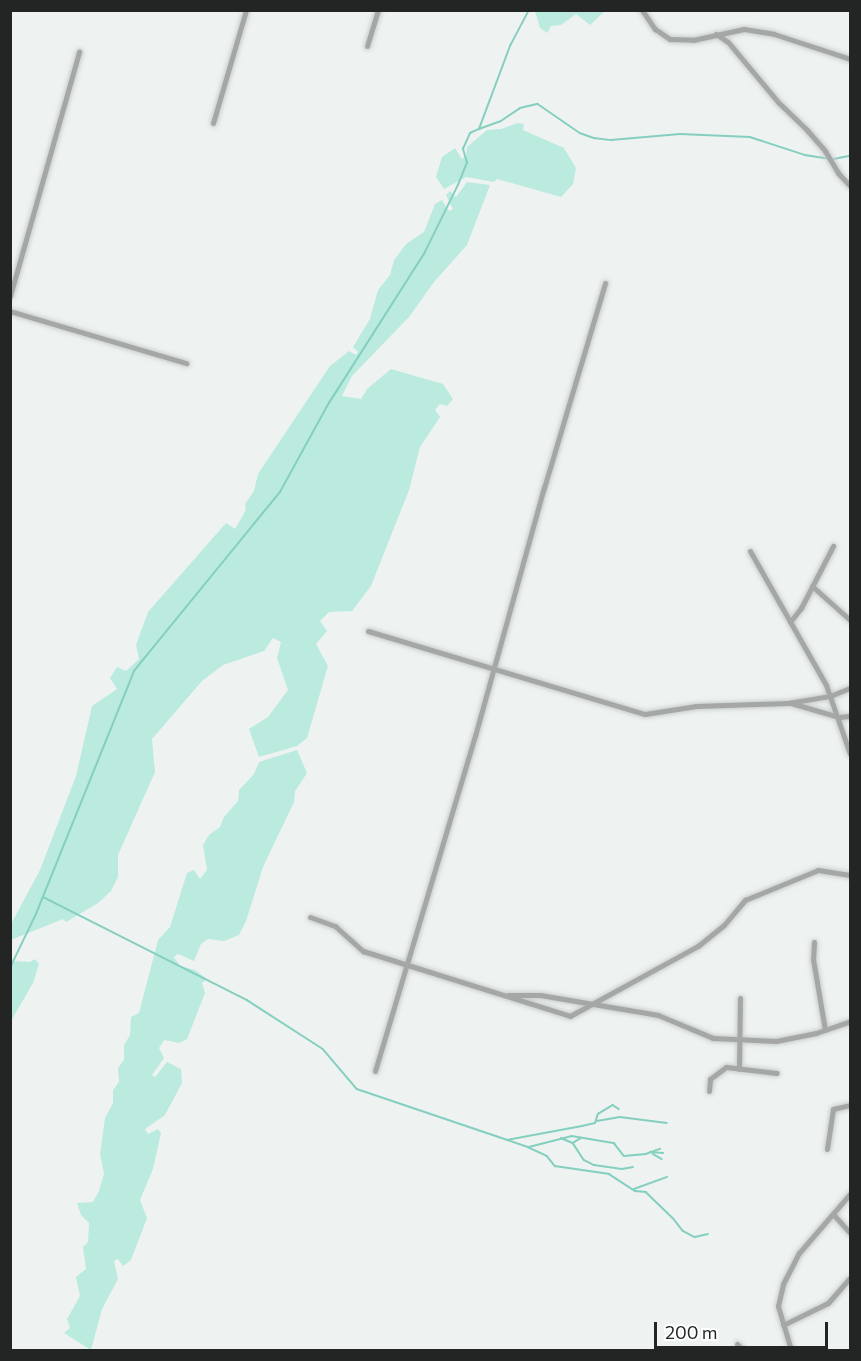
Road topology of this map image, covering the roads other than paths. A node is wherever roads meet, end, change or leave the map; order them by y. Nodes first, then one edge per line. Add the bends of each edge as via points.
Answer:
1 (246, 10) edge
2 (378, 10) edge
3 (642, 10) edge
4 (716, 34) junction
5 (367, 46) dead end
6 (79, 52) dead end
7 (850, 59) edge
8 (213, 123) dead end
9 (850, 186) edge
10 (605, 283) dead end
11 (10, 296) edge
12 (10, 311) edge
13 (186, 363) dead end
14 (833, 546) dead end
15 (750, 551) dead end
16 (812, 585) junction
17 (850, 620) edge
18 (790, 622) junction
19 (368, 631) dead end
20 (493, 670) junction
21 (850, 688) edge
22 (830, 696) junction
23 (788, 702) junction
24 (850, 716) edge
25 (840, 717) junction
26 (850, 754) edge
27 (850, 875) edge
28 (310, 917) dead end
29 (814, 942) dead end
30 (406, 965) junction
31 (504, 995) junction
32 (740, 998) dead end
33 (594, 1003) junction
34 (850, 1021) edge
35 (825, 1030) junction
36 (740, 1038) junction
37 (740, 1069) junction
38 (375, 1071) dead end
39 (777, 1073) dead end
40 (709, 1091) dead end
41 (850, 1105) edge
42 (827, 1149) dead end
43 (850, 1194) edge
44 (832, 1214) junction
45 (850, 1233) edge
46 (850, 1278) edge
47 (783, 1325) junction
48 (737, 1344) dead end
49 (743, 1350) edge
50 (790, 1350) edge

1 - 8 street
2 - 5 street
3 - 4 street via 655,29 670,39 693,40
4 - 7 street via 744,29 774,34
4 - 9 street via 728,42 807,130
6 - 11 street
10 - 20 street
12 - 13 street
14 - 16 street
15 - 18 street
16 - 17 street
16 - 18 street
18 - 22 street
19 - 20 street
20 - 23 street via 645,714 696,706
20 - 30 street
21 - 22 street
22 - 23 street
22 - 25 street
23 - 25 street
24 - 25 street
25 - 26 street
27 - 33 street via 818,870 745,900 724,925 698,946
28 - 30 street via 335,926 363,951
29 - 35 street via 813,959
30 - 31 street
30 - 38 street
31 - 33 street via 540,994
31 - 33 street via 570,1016
32 - 36 street
33 - 36 street via 658,1015 713,1038
34 - 35 street
35 - 36 street via 776,1041
36 - 37 street
37 - 39 street
37 - 40 street via 726,1067 710,1079
41 - 42 street via 833,1109
43 - 44 street
44 - 45 street
44 - 47 street via 799,1253 783,1284 778,1301
46 - 47 street via 828,1303
47 - 50 street
48 - 49 street

